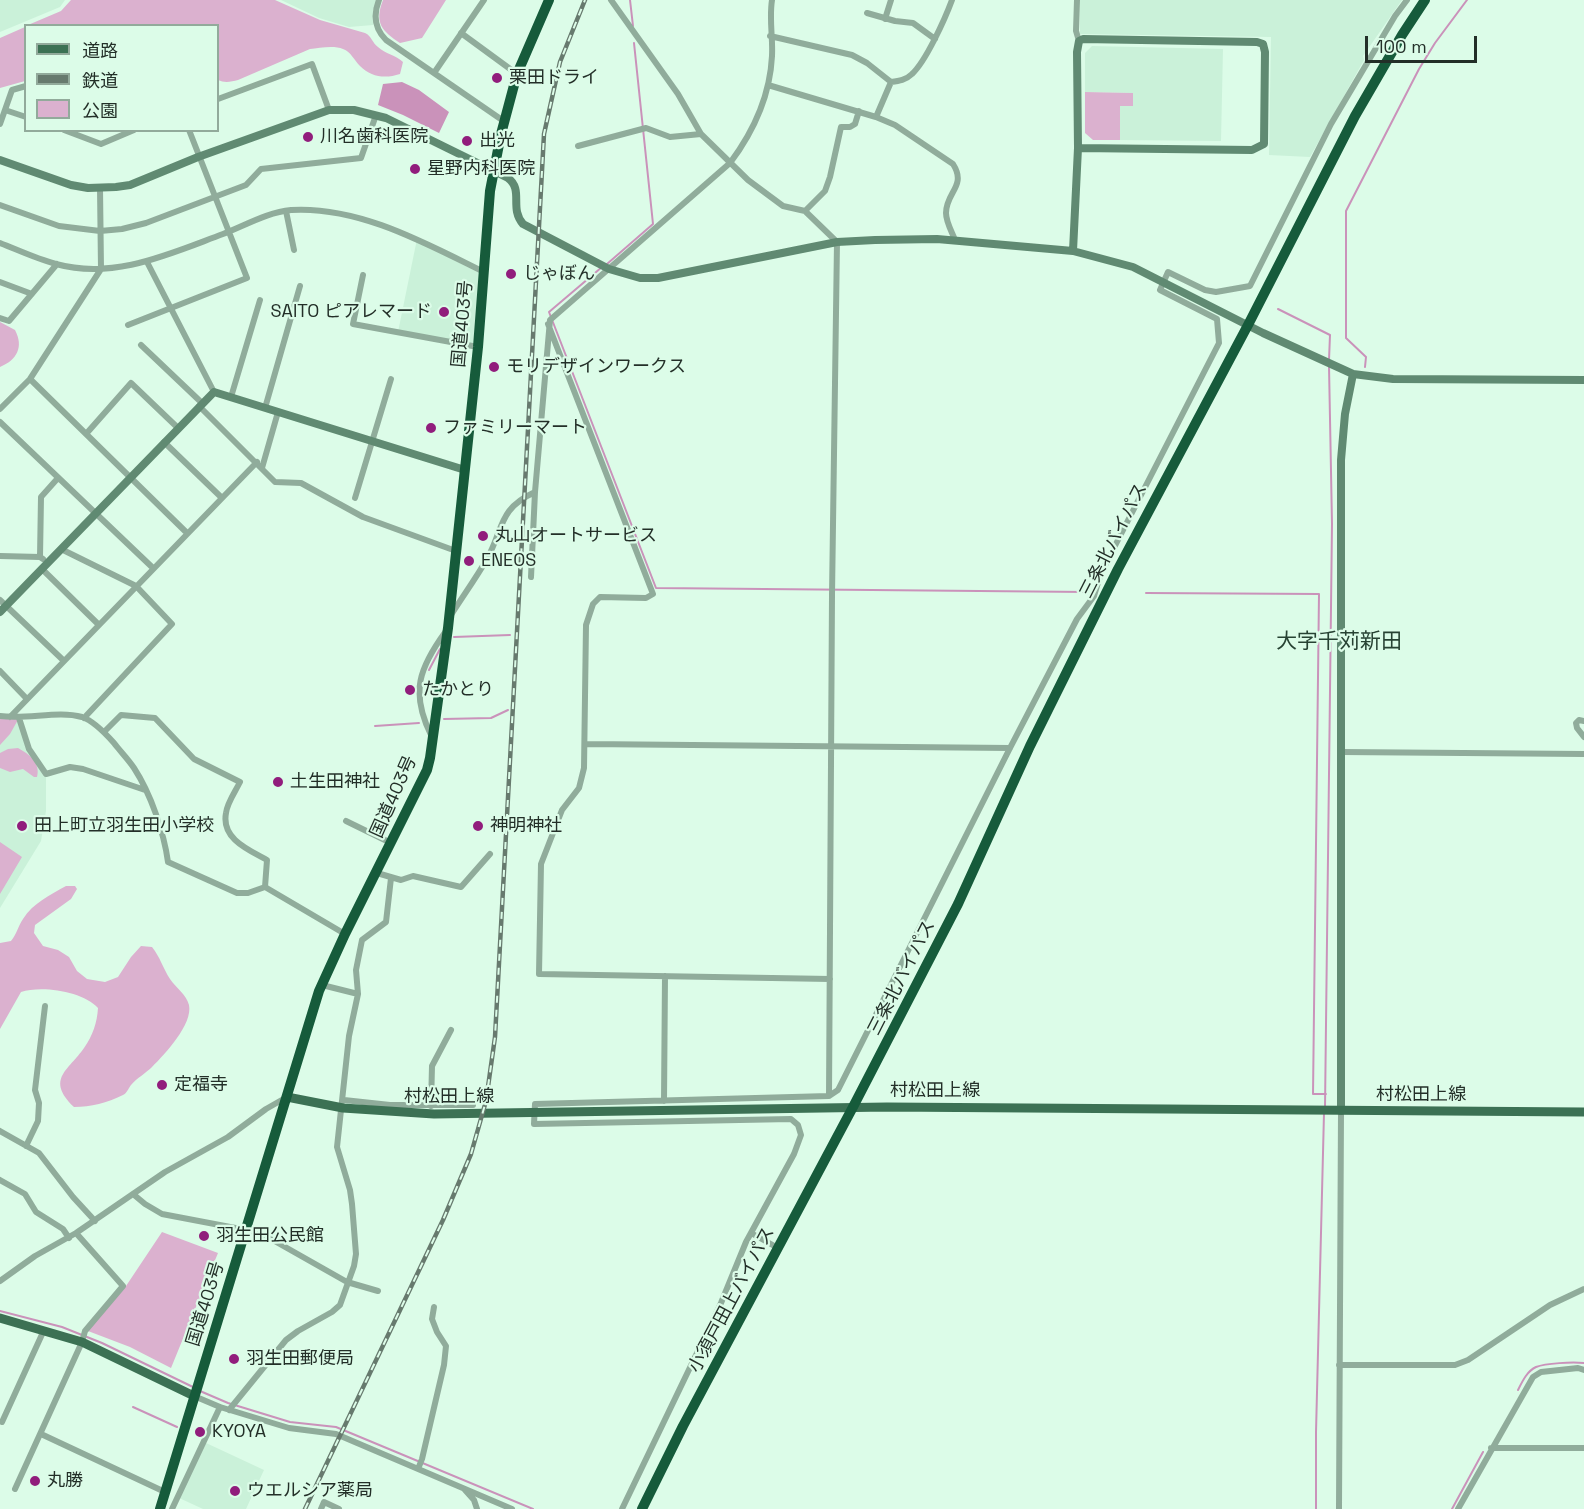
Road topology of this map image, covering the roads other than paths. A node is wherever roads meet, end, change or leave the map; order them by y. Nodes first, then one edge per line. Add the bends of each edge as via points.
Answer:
1 (379, 0) edge
2 (484, 0) edge
3 (549, 0) edge
4 (611, 0) edge
5 (771, 0) edge
6 (891, 0) edge
7 (952, 0) edge
8 (1077, 0) edge
9 (1407, 0) edge
10 (1425, 0) edge
11 (867, 13) dead end
12 (885, 19) junction
13 (461, 33) junction
14 (770, 36) junction
15 (934, 39) junction
16 (1079, 41) junction
17 (434, 73) junction
18 (517, 74) junction
19 (891, 82) junction
20 (768, 85) junction
21 (24, 87) edge
22 (219, 99) edge
23 (5, 110) junction
24 (329, 110) junction
25 (859, 111) junction
26 (376, 115) junction
27 (24, 116) edge
28 (876, 117) junction
29 (504, 122) junction
30 (0, 124) edge
31 (69, 132) edge
32 (129, 132) edge
33 (190, 132) edge
34 (701, 134) junction
35 (578, 146) dead end
36 (1078, 148) junction
37 (198, 157) junction
38 (0, 160) edge
39 (730, 163) junction
40 (494, 171) junction
41 (100, 188) junction
42 (215, 198) junction
43 (0, 205) edge
44 (286, 211) junction
45 (805, 211) junction
46 (100, 231) junction
47 (229, 232) junction
48 (955, 240) junction
49 (837, 242) junction
50 (0, 243) edge
51 (294, 250) dead end
52 (1073, 251) junction
53 (147, 262) junction
54 (57, 264) junction
55 (101, 269) junction
56 (609, 269) junction
57 (485, 272) junction
58 (363, 275) dead end
59 (0, 282) edge
60 (1163, 282) junction
61 (300, 286) dead end
62 (32, 294) junction
63 (260, 300) dead end
64 (171, 308) junction
65 (0, 318) edge
66 (548, 324) junction
67 (128, 325) dead end
68 (1248, 325) junction
69 (141, 345) dead end
70 (478, 347) junction
71 (1353, 374) junction
72 (30, 379) junction
73 (391, 380) dead end
74 (1584, 381) edge
75 (214, 392) junction
76 (231, 397) junction
77 (201, 405) junction
78 (265, 408) junction
79 (0, 409) edge
80 (279, 412) junction
81 (0, 422) edge
82 (178, 428) junction
83 (86, 434) junction
84 (373, 441) junction
85 (164, 442) junction
86 (259, 465) junction
87 (465, 470) junction
88 (130, 477) junction
89 (58, 478) junction
90 (535, 492) junction
91 (222, 498) junction
92 (355, 498) dead end
93 (96, 513) junction
94 (187, 533) junction
95 (61, 549) junction
96 (456, 551) junction
97 (0, 556) edge
98 (40, 556) junction
99 (45, 566) junction
100 (153, 568) junction
101 (531, 577) dead end
102 (136, 585) junction
103 (2, 606) edge
104 (449, 623) junction
105 (98, 624) junction
106 (63, 660) junction
107 (0, 671) edge
108 (27, 699) junction
109 (0, 716) edge
110 (10, 717) junction
111 (19, 718) junction
112 (84, 718) junction
113 (1584, 721) edge
114 (104, 732) junction
115 (1584, 737) edge
116 (433, 740) junction
117 (586, 744) junction
118 (832, 745) junction
119 (1010, 748) junction
120 (1342, 752) junction
121 (1584, 754) edge
122 (145, 790) junction
123 (346, 821) dead end
124 (391, 843) junction
125 (490, 854) dead end
126 (377, 873) junction
127 (391, 878) junction
128 (265, 887) junction
129 (345, 934) junction
130 (665, 976) junction
131 (830, 979) junction
132 (322, 985) junction
133 (358, 994) junction
134 (45, 1006) dead end
135 (451, 1030) dead end
136 (829, 1096) junction
137 (287, 1097) junction
138 (343, 1104) junction
139 (473, 1105) dead end
140 (664, 1106) junction
141 (853, 1107) junction
142 (432, 1110) junction
143 (1341, 1112) junction
144 (1584, 1112) edge
145 (0, 1131) edge
146 (26, 1146) junction
147 (0, 1180) edge
148 (133, 1194) junction
149 (95, 1221) junction
150 (246, 1230) junction
151 (76, 1233) junction
152 (751, 1233) junction
153 (69, 1238) junction
154 (779, 1248) junction
155 (0, 1281) edge
156 (347, 1282) junction
157 (1584, 1289) edge
158 (378, 1291) dead end
159 (434, 1307) dead end
160 (0, 1318) edge
161 (44, 1330) junction
162 (82, 1342) junction
163 (1339, 1365) junction
164 (1584, 1370) edge
165 (194, 1396) junction
166 (220, 1407) junction
167 (229, 1410) junction
168 (2, 1422) dead end
169 (41, 1434) junction
170 (1584, 1448) edge
171 (1491, 1449) junction
172 (418, 1469) junction
173 (463, 1488) junction
174 (15, 1489) dead end
175 (165, 1492) junction
176 (160, 1509) edge
177 (172, 1509) edge
178 (321, 1509) edge
179 (339, 1509) edge
180 (477, 1509) edge
181 (512, 1509) edge
182 (622, 1509) edge
183 (642, 1509) edge
184 (1339, 1509) edge
185 (1458, 1509) edge

1 - 17 street via 375,20 380,34
2 - 13 street
3 - 18 highway, 国道403号
4 - 34 street via 678,94
5 - 14 street
6 - 12 street
7 - 15 street
8 - 16 street
9 - 60 street via 1331,123 1250,286 1216,292 1168,272
10 - 68 highway, 三条北バイパス via 1355,116
11 - 12 street
12 - 15 street via 913,23
13 - 17 street
13 - 18 street
14 - 19 street via 852,54
14 - 20 street
15 - 19 street via 913,74 903,81
16 - 36 street
16 - 36 street via 1257,42 1263,44 1266,52 1264,144 1252,150
17 - 29 street
18 - 29 highway, 国道403号
19 - 28 street
20 - 25 street
20 - 39 street via 755,125
21 - 23 street via 12,90
22 - 24 street via 312,64
23 - 27 street
23 - 30 street
24 - 26 street
24 - 37 street
25 - 28 street
25 - 45 street via 855,124 841,128 825,191
26 - 40 street
26 - 42 street via 361,158 261,170 246,185
28 - 48 street via 895,125 953,164 959,180 946,213
29 - 40 highway, 国道403号
31 - 32 street via 101,144
33 - 37 street
34 - 35 street via 670,137 646,128
34 - 39 street
36 - 52 street
37 - 41 street via 130,185
37 - 42 street
38 - 41 street via 71,185
39 - 45 street via 783,206
39 - 56 street
40 - 56 street via 514,182 515,209 523,224
40 - 57 highway, 国道403号
41 - 46 street
42 - 46 street via 146,223
42 - 47 street
43 - 46 street via 59,226
44 - 47 street
44 - 51 street
44 - 57 street via 327,211 357,218 417,239
45 - 49 street
46 - 55 street
47 - 53 street
47 - 64 street via 247,279
48 - 49 street
48 - 52 street
49 - 56 street via 658,278 640,278
49 - 118 street
50 - 54 street
52 - 60 street via 1133,267
53 - 55 street
53 - 64 street
54 - 55 street
54 - 62 street
55 - 72 street
56 - 66 street
57 - 70 highway, 国道403号
58 - 70 street via 352,324
59 - 62 street
60 - 68 street
60 - 119 street via 1160,290 1217,319 1219,343 1101,573 1094,596 1077,619
61 - 78 street
62 - 65 street via 9,321
63 - 76 street
64 - 67 street
64 - 75 street
66 - 90 street
66 - 117 street via 653,594 646,598 600,597 593,604 586,625
68 - 71 street
68 - 141 highway, 三条北バイパス via 1118,568 1029,746 958,904
69 - 77 street
70 - 87 highway, 国道403号
71 - 74 street via 1393,379
71 - 120 street via 1341,460
72 - 79 street
72 - 83 street
73 - 84 street
75 - 76 street
75 - 77 street
76 - 78 street
77 - 82 street
77 - 86 street
78 - 80 street
80 - 84 street
80 - 86 street
81 - 89 street
82 - 83 street via 131,383
82 - 85 street
83 - 88 street
84 - 87 street
84 - 92 street
85 - 88 street
85 - 91 street
86 - 91 street
86 - 96 street via 276,482 301,483 363,517
87 - 96 highway, 国道403号
88 - 93 street
88 - 94 street
89 - 93 street
89 - 98 street via 41,497
90 - 101 street
90 - 104 street via 515,504 502,519 488,557
91 - 94 street
93 - 95 street
93 - 100 street
94 - 100 street
95 - 99 street
95 - 102 street
96 - 104 highway, 国道403号
97 - 98 street
98 - 99 street
99 - 103 street
99 - 105 street
100 - 102 street
102 - 105 street
102 - 112 street via 172,624
103 - 106 street
104 - 116 highway, 国道403号
104 - 116 street via 419,680 422,715
105 - 106 street
106 - 108 street
107 - 108 street
108 - 110 street
109 - 110 street
110 - 111 street
111 - 112 street via 66,714
111 - 122 street via 29,749 46,774 70,767 83,769
112 - 114 street
113 - 115 street via 1576,723
114 - 122 street via 134,768
114 - 128 street via 121,715 155,718 194,759 240,782 225,822 235,841 267,861
116 - 124 highway, 国道403号 via 427,770
117 - 118 street
117 - 130 street via 579,788 562,810 541,864 540,974
118 - 119 street
118 - 131 street
119 - 136 street via 838,1090
120 - 121 street
120 - 143 street
122 - 128 street via 165,841 168,862 237,893
123 - 124 street
124 - 126 highway, 国道403号
125 - 127 street via 461,887 412,876
126 - 127 street
126 - 129 highway, 国道403号
127 - 133 street via 386,922 362,940 356,970
128 - 129 street
129 - 132 highway, 国道403号
130 - 131 street
130 - 140 street
131 - 136 street
132 - 133 street
132 - 137 highway, 国道403号
133 - 138 street via 349,1036
134 - 146 street via 35,1090 38,1121
135 - 142 street via 432,1066
136 - 140 street
137 - 138 main road, 村松田上線
137 - 148 street
137 - 150 highway, 国道403号
138 - 142 main road, 村松田上線
138 - 156 street via 337,1147 350,1190 356,1254
139 - 142 street
140 - 141 main road, 村松田上線
140 - 142 main road, 村松田上線
140 - 152 street via 535,1104 534,1124 791,1119 801,1135
141 - 143 main road, 村松田上線
141 - 154 highway, 小須戸田上バイパス
143 - 144 main road, 村松田上線
143 - 163 street
145 - 146 street
146 - 149 street via 48,1162
147 - 153 street via 25,1194 36,1212 63,1229
148 - 149 street
148 - 150 street via 162,1214
149 - 151 street
150 - 156 street via 264,1235
150 - 165 highway, 国道403号
151 - 153 street
151 - 162 street via 123,1286 85,1331
152 - 154 street
152 - 182 street
153 - 155 street
154 - 183 highway, 小須戸田上バイパス
156 - 158 street
156 - 167 street via 340,1305 286,1340
157 - 163 street via 1550,1305 1455,1365
159 - 172 street via 432,1319 446,1347
160 - 161 main road
161 - 162 main road
161 - 168 street
162 - 165 main road
162 - 169 street
163 - 184 street
164 - 171 street via 1541,1372 1533,1377
165 - 166 street
165 - 175 highway, 国道403号
166 - 167 street
166 - 177 street
167 - 172 street via 289,1428 336,1434
169 - 174 street
169 - 175 street
170 - 171 street
171 - 185 street
172 - 173 street
173 - 180 street
173 - 181 street
175 - 176 highway, 国道403号
178 - 179 street via 324,1502

